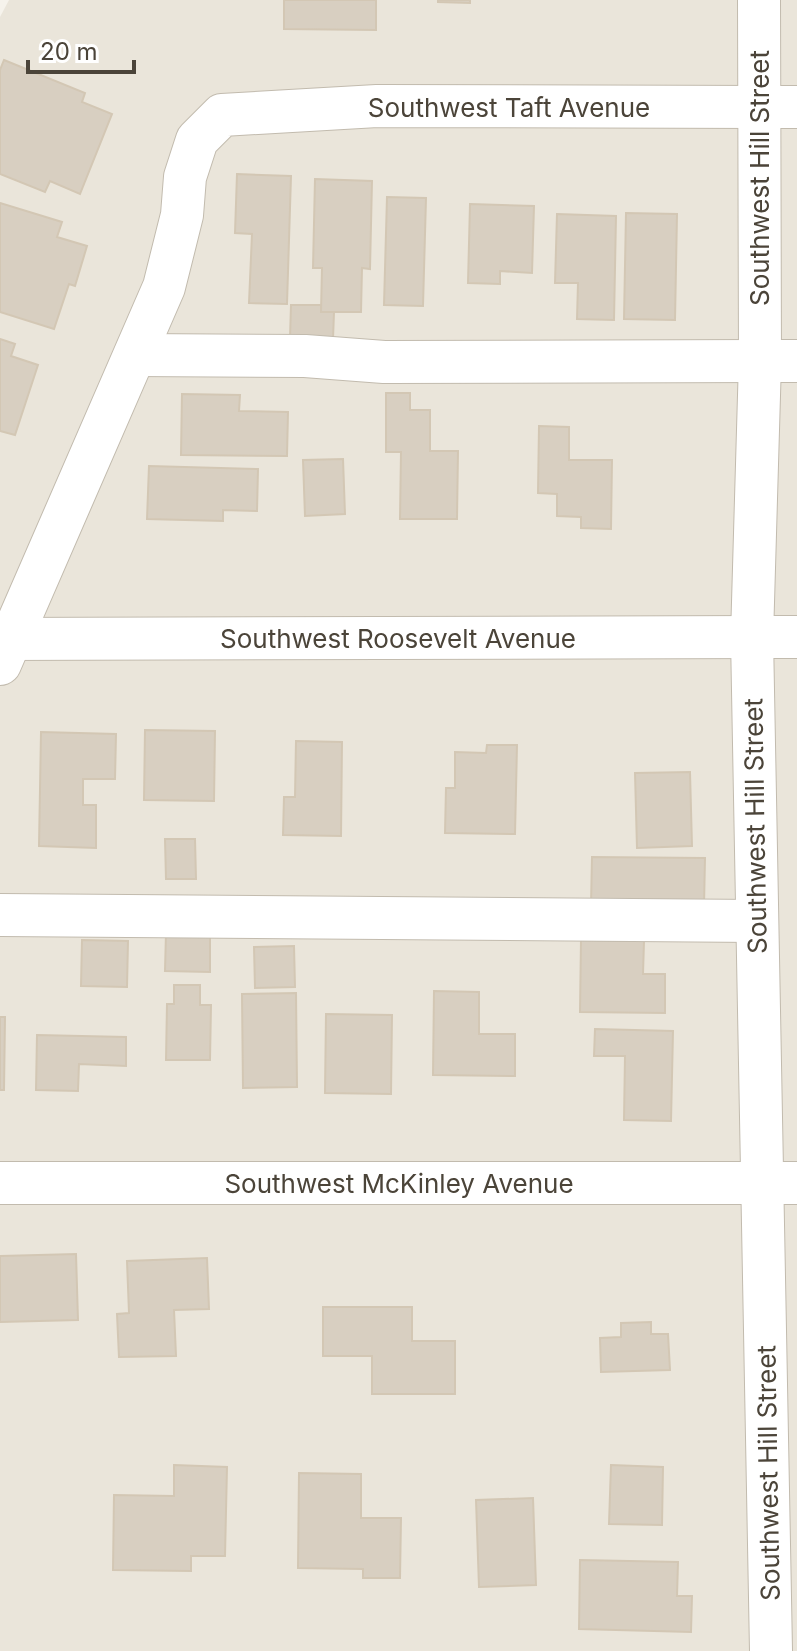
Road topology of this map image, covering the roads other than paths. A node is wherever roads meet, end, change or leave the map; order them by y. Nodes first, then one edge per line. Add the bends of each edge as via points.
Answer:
1 (759, 0) edge
2 (778, 107) edge
3 (135, 355) junction
4 (778, 361) edge
5 (752, 637) junction
6 (797, 637) edge
7 (3, 647) edge
8 (0, 915) edge
9 (757, 921) junction
10 (0, 1183) edge
11 (779, 1183) edge
12 (771, 1651) edge

1 - 2 street, Southwest Hill Street
2 - 3 street, Southwest Taft Avenue via 377,106 222,115 197,140 164,287
2 - 4 street, Southwest Hill Street
3 - 4 street via 384,362
3 - 7 street
4 - 5 street, Southwest Hill Street
5 - 6 street, Southwest Roosevelt Avenue
5 - 7 street, Southwest Roosevelt Avenue
5 - 9 street, Southwest Hill Street
8 - 9 street
9 - 11 street, Southwest Hill Street
10 - 11 street, Southwest McKinley Avenue
11 - 12 street, Southwest Hill Street

